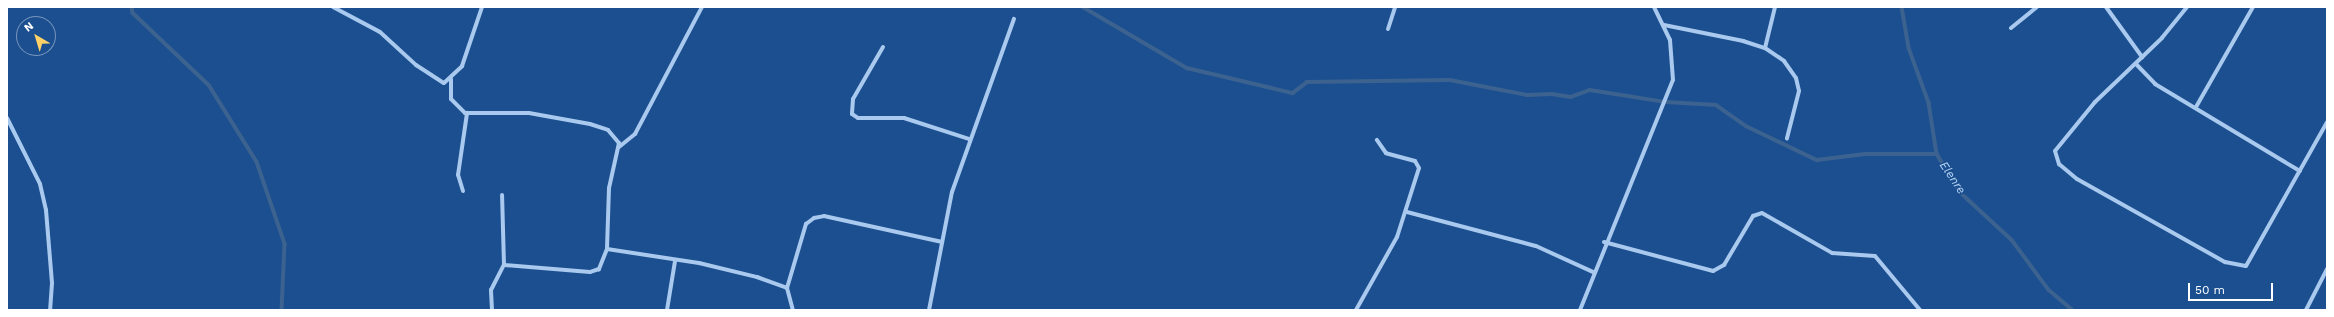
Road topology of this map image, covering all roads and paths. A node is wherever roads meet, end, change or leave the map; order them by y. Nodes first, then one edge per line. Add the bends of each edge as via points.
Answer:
1 (333, 7) edge
2 (482, 7) edge
3 (702, 7) edge
4 (1395, 7) edge
5 (1654, 7) edge
6 (1775, 7) edge
7 (2036, 7) edge
8 (2106, 7) edge
9 (2187, 7) edge
10 (2253, 7) edge
11 (1014, 18) dead end
12 (1664, 25) junction
13 (2011, 28) dead end
14 (1388, 29) dead end
15 (883, 47) dead end
16 (1766, 48) junction
17 (2142, 57) junction
18 (2136, 64) junction
19 (451, 79) junction
20 (2196, 107) junction
21 (467, 113) junction
22 (7, 118) edge
23 (2327, 122) edge
24 (1787, 138) dead end
25 (969, 139) junction
26 (1377, 140) dead end
27 (619, 147) junction
28 (2300, 170) junction
29 (463, 191) dead end
30 (502, 195) dead end
31 (1407, 212) junction
32 (942, 242) junction
33 (1604, 242) junction
34 (607, 249) junction
35 (675, 261) junction
36 (504, 265) junction
37 (2327, 270) edge
38 (1593, 272) junction
39 (787, 288) junction
40 (50, 310) edge
41 (492, 310) edge
42 (667, 310) edge
43 (793, 310) edge
44 (929, 310) edge
45 (1356, 310) edge
46 (1580, 310) edge
47 (1920, 310) edge
48 (2306, 310) edge

1 - 19 street via 380,32 440,81
2 - 19 street via 462,66
3 - 27 street via 635,134
4 - 14 street
5 - 12 street
6 - 16 street
7 - 13 street
8 - 17 street
9 - 17 street
10 - 20 street
11 - 25 street
12 - 16 street
12 - 33 street via 1673,59 1666,102
15 - 25 street via 853,99 852,114 858,118 904,118
16 - 24 street via 1790,68 1798,84
17 - 18 street
18 - 20 street via 2155,84
18 - 28 street via 2109,87 2055,151 2059,164 2077,179 2236,267 2246,266 2251,259
19 - 21 street via 451,99
20 - 28 street
21 - 27 street via 529,113 590,124 608,130
21 - 29 street via 458,175
22 - 40 street via 40,184 46,210 52,283
23 - 28 street
25 - 32 street via 952,192
26 - 31 street via 1390,156 1417,164
27 - 34 street via 609,188
30 - 36 street
31 - 38 street via 1536,246
31 - 45 street via 1390,252
32 - 39 street via 824,216 814,218 806,224
32 - 44 street
33 - 38 street
33 - 47 street via 1713,271 1724,265 1753,216 1762,213 1832,253 1875,256
34 - 35 street
34 - 36 street via 602,265 590,272
35 - 39 street via 699,263 750,275
35 - 42 street
36 - 41 street via 491,290
37 - 48 street
38 - 46 street
39 - 43 street

